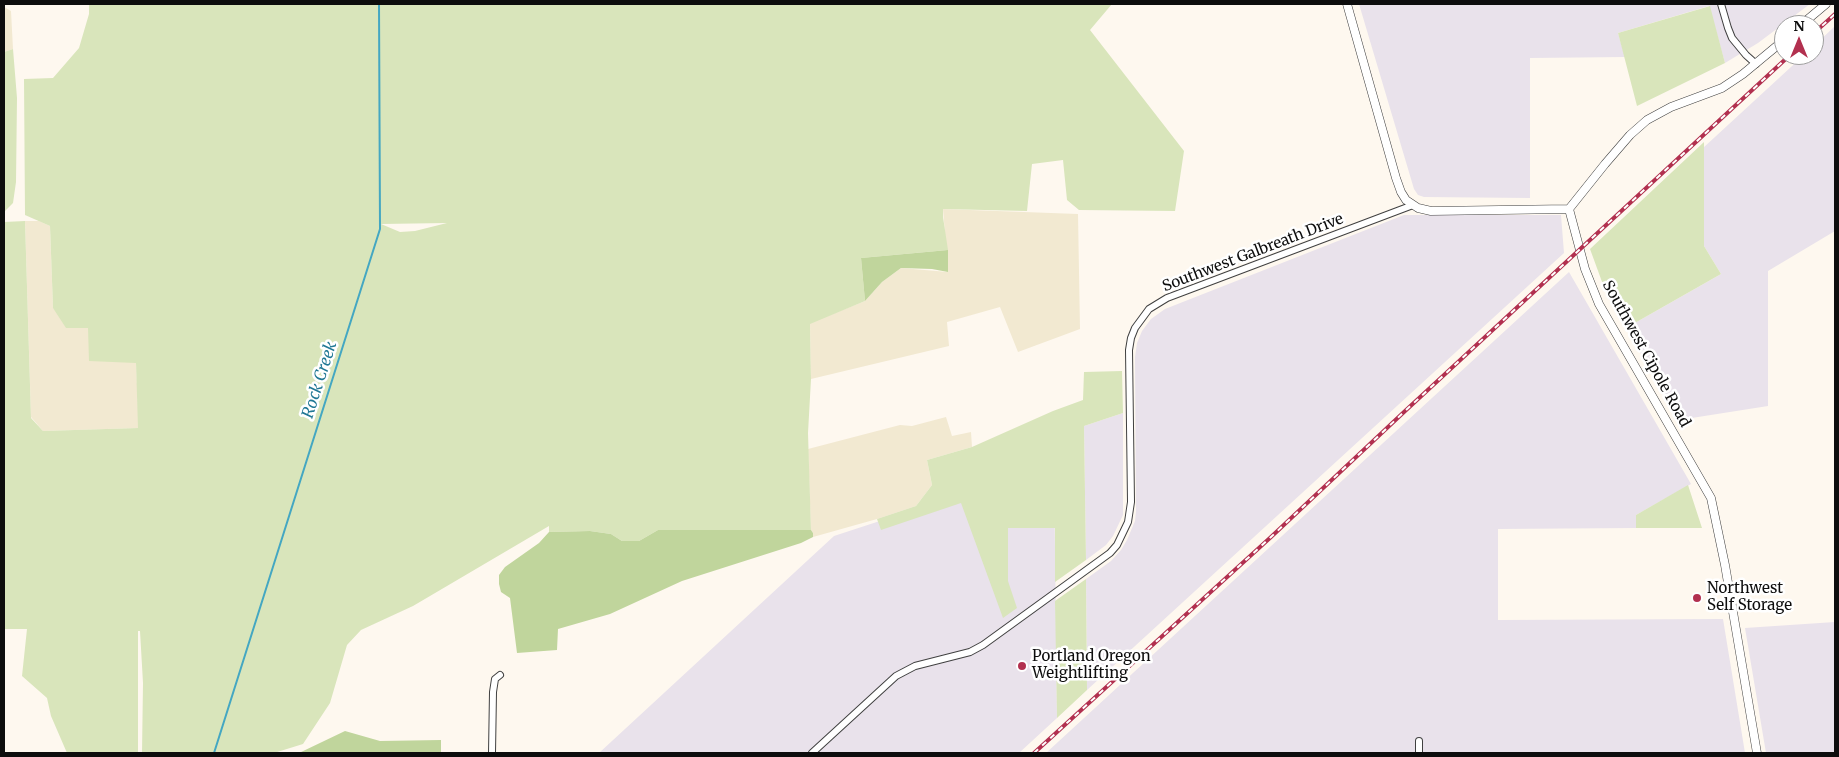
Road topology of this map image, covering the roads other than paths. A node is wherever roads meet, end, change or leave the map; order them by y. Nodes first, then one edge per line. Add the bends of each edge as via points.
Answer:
1 (1347, 4) edge
2 (1721, 4) edge
3 (1826, 4) edge
4 (1813, 15) edge
5 (1774, 49) edge
6 (1756, 64) junction
7 (1413, 205) junction
8 (1569, 209) junction
9 (500, 675) dead end
10 (1419, 741) dead end
11 (492, 753) edge
12 (812, 753) edge
13 (1420, 753) edge
14 (1757, 753) edge

1 - 7 street via 1399,187
2 - 6 street via 1732,38
3 - 4 street
5 - 6 street
6 - 8 street via 1722,88 1671,107 1647,120 1630,135
7 - 8 street via 1439,211
7 - 12 street, Southwest Galbreath Drive via 1167,298 1149,309 1131,338 1129,350 1131,502 1128,522 1117,545 1110,554 983,646 915,666 896,676
8 - 14 street, Southwest Cipole Road via 1585,269 1599,304 1706,486 1714,506
9 - 11 street via 495,679 493,692
10 - 13 street

